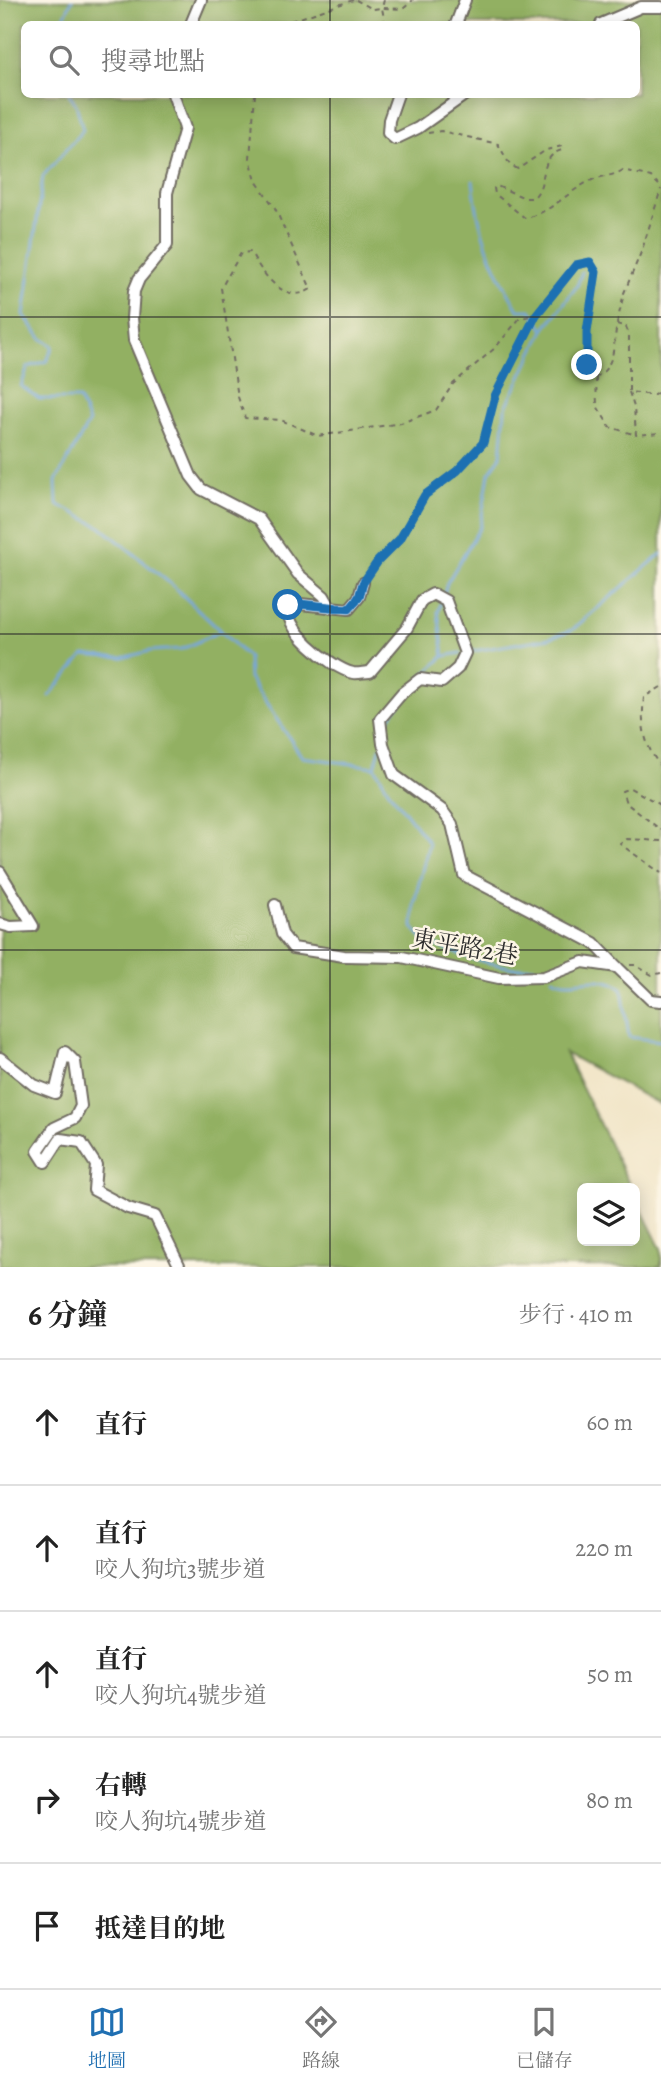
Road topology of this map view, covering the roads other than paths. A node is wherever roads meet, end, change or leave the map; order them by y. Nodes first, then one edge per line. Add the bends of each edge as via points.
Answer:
1 (201, 0) edge
2 (465, 0) edge
3 (661, 7) edge
4 (192, 21) edge
5 (457, 21) edge
6 (608, 21) edge
7 (174, 98) edge
8 (397, 98) edge
9 (460, 98) edge
10 (363, 583) road end
11 (331, 608) junction
12 (0, 872) edge
13 (275, 905) dead end
14 (0, 924) edge
15 (617, 967) junction
16 (661, 1001) edge
17 (0, 1058) edge
18 (179, 1265) dead end

1 - 4 street
2 - 5 street
3 - 6 street via 642,7
7 - 11 street via 185,128 167,193 167,245 144,270 134,291 134,340 191,476 201,489 260,519 298,574
8 - 9 street via 388,133 395,139
10 - 11 street via 349,609
11 - 15 street via 290,603 290,624 328,659 351,673 370,673 407,628 422,600 433,594 446,601 465,653 458,668 442,682 419,679 380,719 394,775 442,810 452,824 464,875 594,943
12 - 14 street via 33,926
13 - 15 street, 東平路2巷 via 282,934 293,948 316,953 402,957 499,978 544,977 583,962
15 - 16 street via 651,1000
17 - 18 street via 34,1086 55,1093 65,1052 75,1062 81,1106 75,1118 54,1128 38,1152 45,1162 60,1139 81,1142 96,1165 94,1190 155,1216

